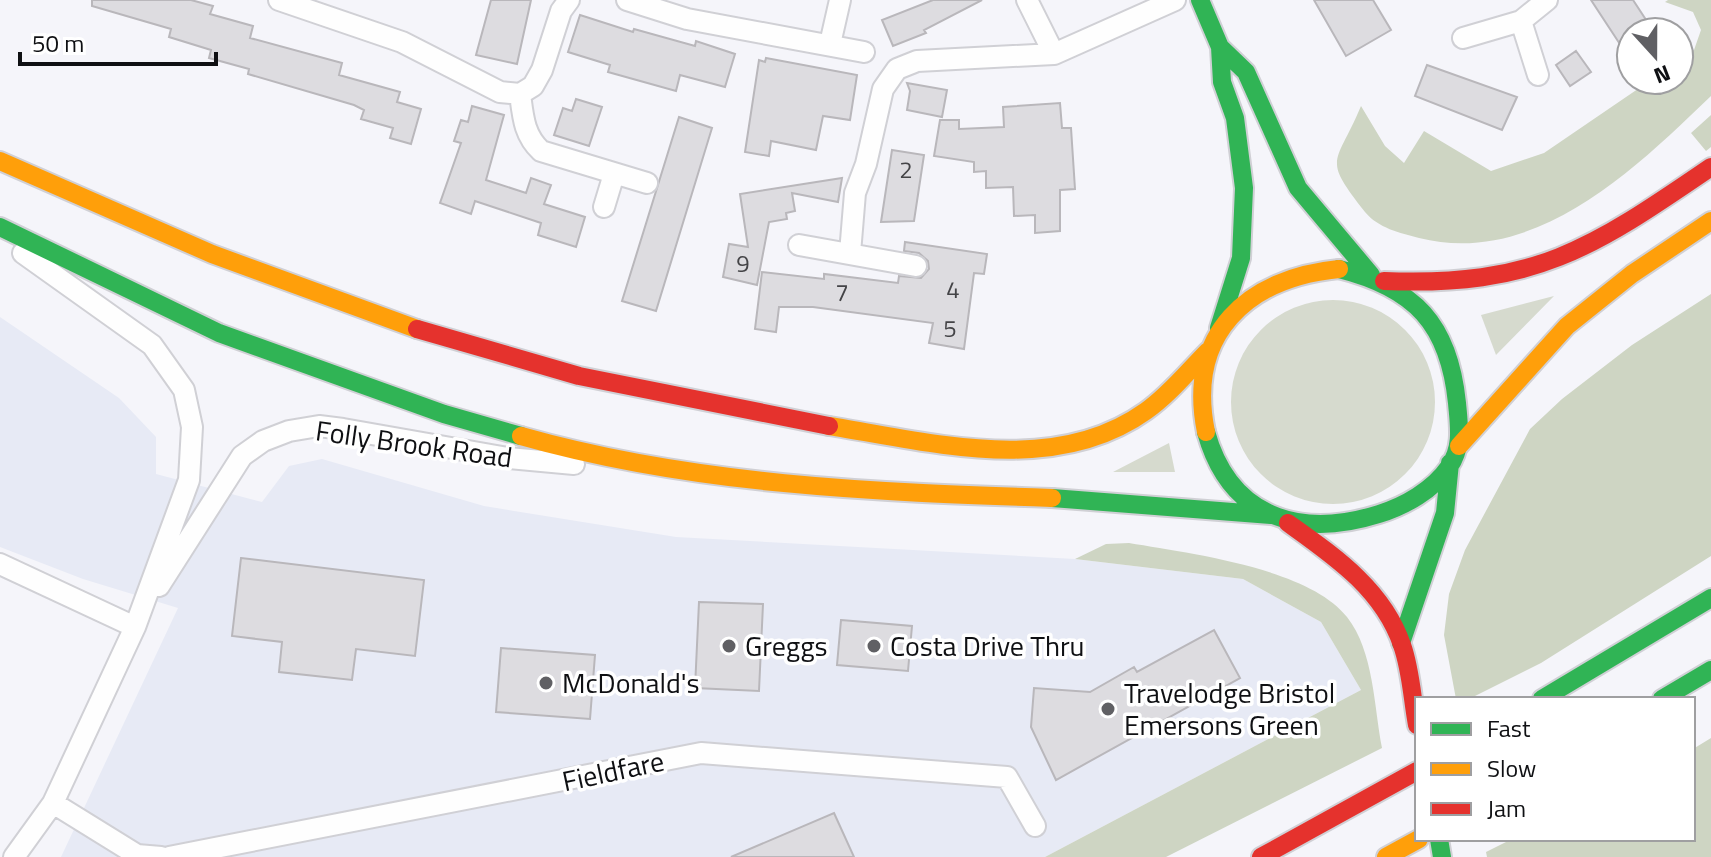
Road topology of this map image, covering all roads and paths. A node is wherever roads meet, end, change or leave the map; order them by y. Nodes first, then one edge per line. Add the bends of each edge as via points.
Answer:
1 (279, 0) edge
2 (569, 0) edge
3 (627, 0) edge
4 (840, 0) edge
5 (1027, 0) edge
6 (1175, 0) edge
7 (1200, 0) edge
8 (1547, 0) edge
9 (319, 6) edge
10 (1521, 21) junction
11 (1463, 38) dead end
12 (830, 44) junction
13 (1220, 47) junction
14 (864, 52) dead end
15 (1054, 54) junction
16 (1538, 75) dead end
17 (520, 94) junction
18 (0, 161) edge
19 (1711, 167) edge
20 (614, 174) junction
21 (647, 183) dead end
22 (604, 207) dead end
23 (1711, 221) edge
24 (0, 227) edge
25 (0, 237) edge
26 (799, 245) dead end
27 (850, 253) junction
28 (916, 266) dead end
29 (1378, 278) junction
30 (1219, 328) junction
31 (1208, 351) junction
32 (1459, 446) junction
33 (1450, 463) junction
34 (698, 475) junction
35 (1279, 519) junction
36 (0, 564) edge
37 (1711, 598) edge
38 (135, 627) junction
39 (1401, 643) junction
40 (1711, 670) edge
41 (1545, 697) edge
42 (1665, 697) edge
43 (1415, 715) edge
44 (1415, 772) edge
45 (53, 803) junction
46 (1035, 826) dead end
47 (1415, 841) edge
48 (14, 857) edge
49 (161, 857) edge
50 (169, 857) edge
51 (1261, 857) edge
52 (1386, 857) edge

1 - 9 street
2 - 17 street via 542,70 533,86
3 - 12 street via 687,19
4 - 12 street
5 - 15 street
6 - 15 street
7 - 13 main road
8 - 10 street
9 - 17 street via 500,92
10 - 11 street
10 - 16 street
12 - 14 street
13 - 29 main road via 1246,72 1298,188
13 - 30 main road via 1244,188 1241,258
15 - 27 street via 917,61 897,69 883,89 855,193
17 - 20 street via 524,126 541,151
18 - 31 main road via 148,229 299,289 577,375 737,411 1015,452 1053,448 1102,434 1145,412
19 - 29 main road via 1587,248 1485,279 1441,284
20 - 21 street
20 - 22 street
23 - 32 main road via 1567,326
24 - 34 main road via 219,333 444,414 557,446
25 - 38 street, Folly Brook Road via 152,345 184,390 192,427 189,480
26 - 27 street
27 - 28 street
29 - 30 main road via 1339,269 1292,274 1254,293
29 - 32 main road via 1424,310 1446,343 1456,380
30 - 31 main road
31 - 35 main road via 1202,422 1214,456 1249,502
32 - 33 main road
33 - 35 main road via 1418,494 1362,522
33 - 39 main road via 1445,513
34 - 35 main road via 908,493 1082,499
34 - 38 street, Folly Brook Road via 508,458 319,426 289,431 242,456
35 - 39 main road via 1366,584
36 - 38 street
37 - 41 main road
38 - 45 street, Folly Brook Road
39 - 43 main road
40 - 42 main road
44 - 51 main road
45 - 48 street, Folly Brook Road
45 - 49 street via 137,855
46 - 50 street, Fieldfare via 1007,777 701,753
47 - 52 main road

